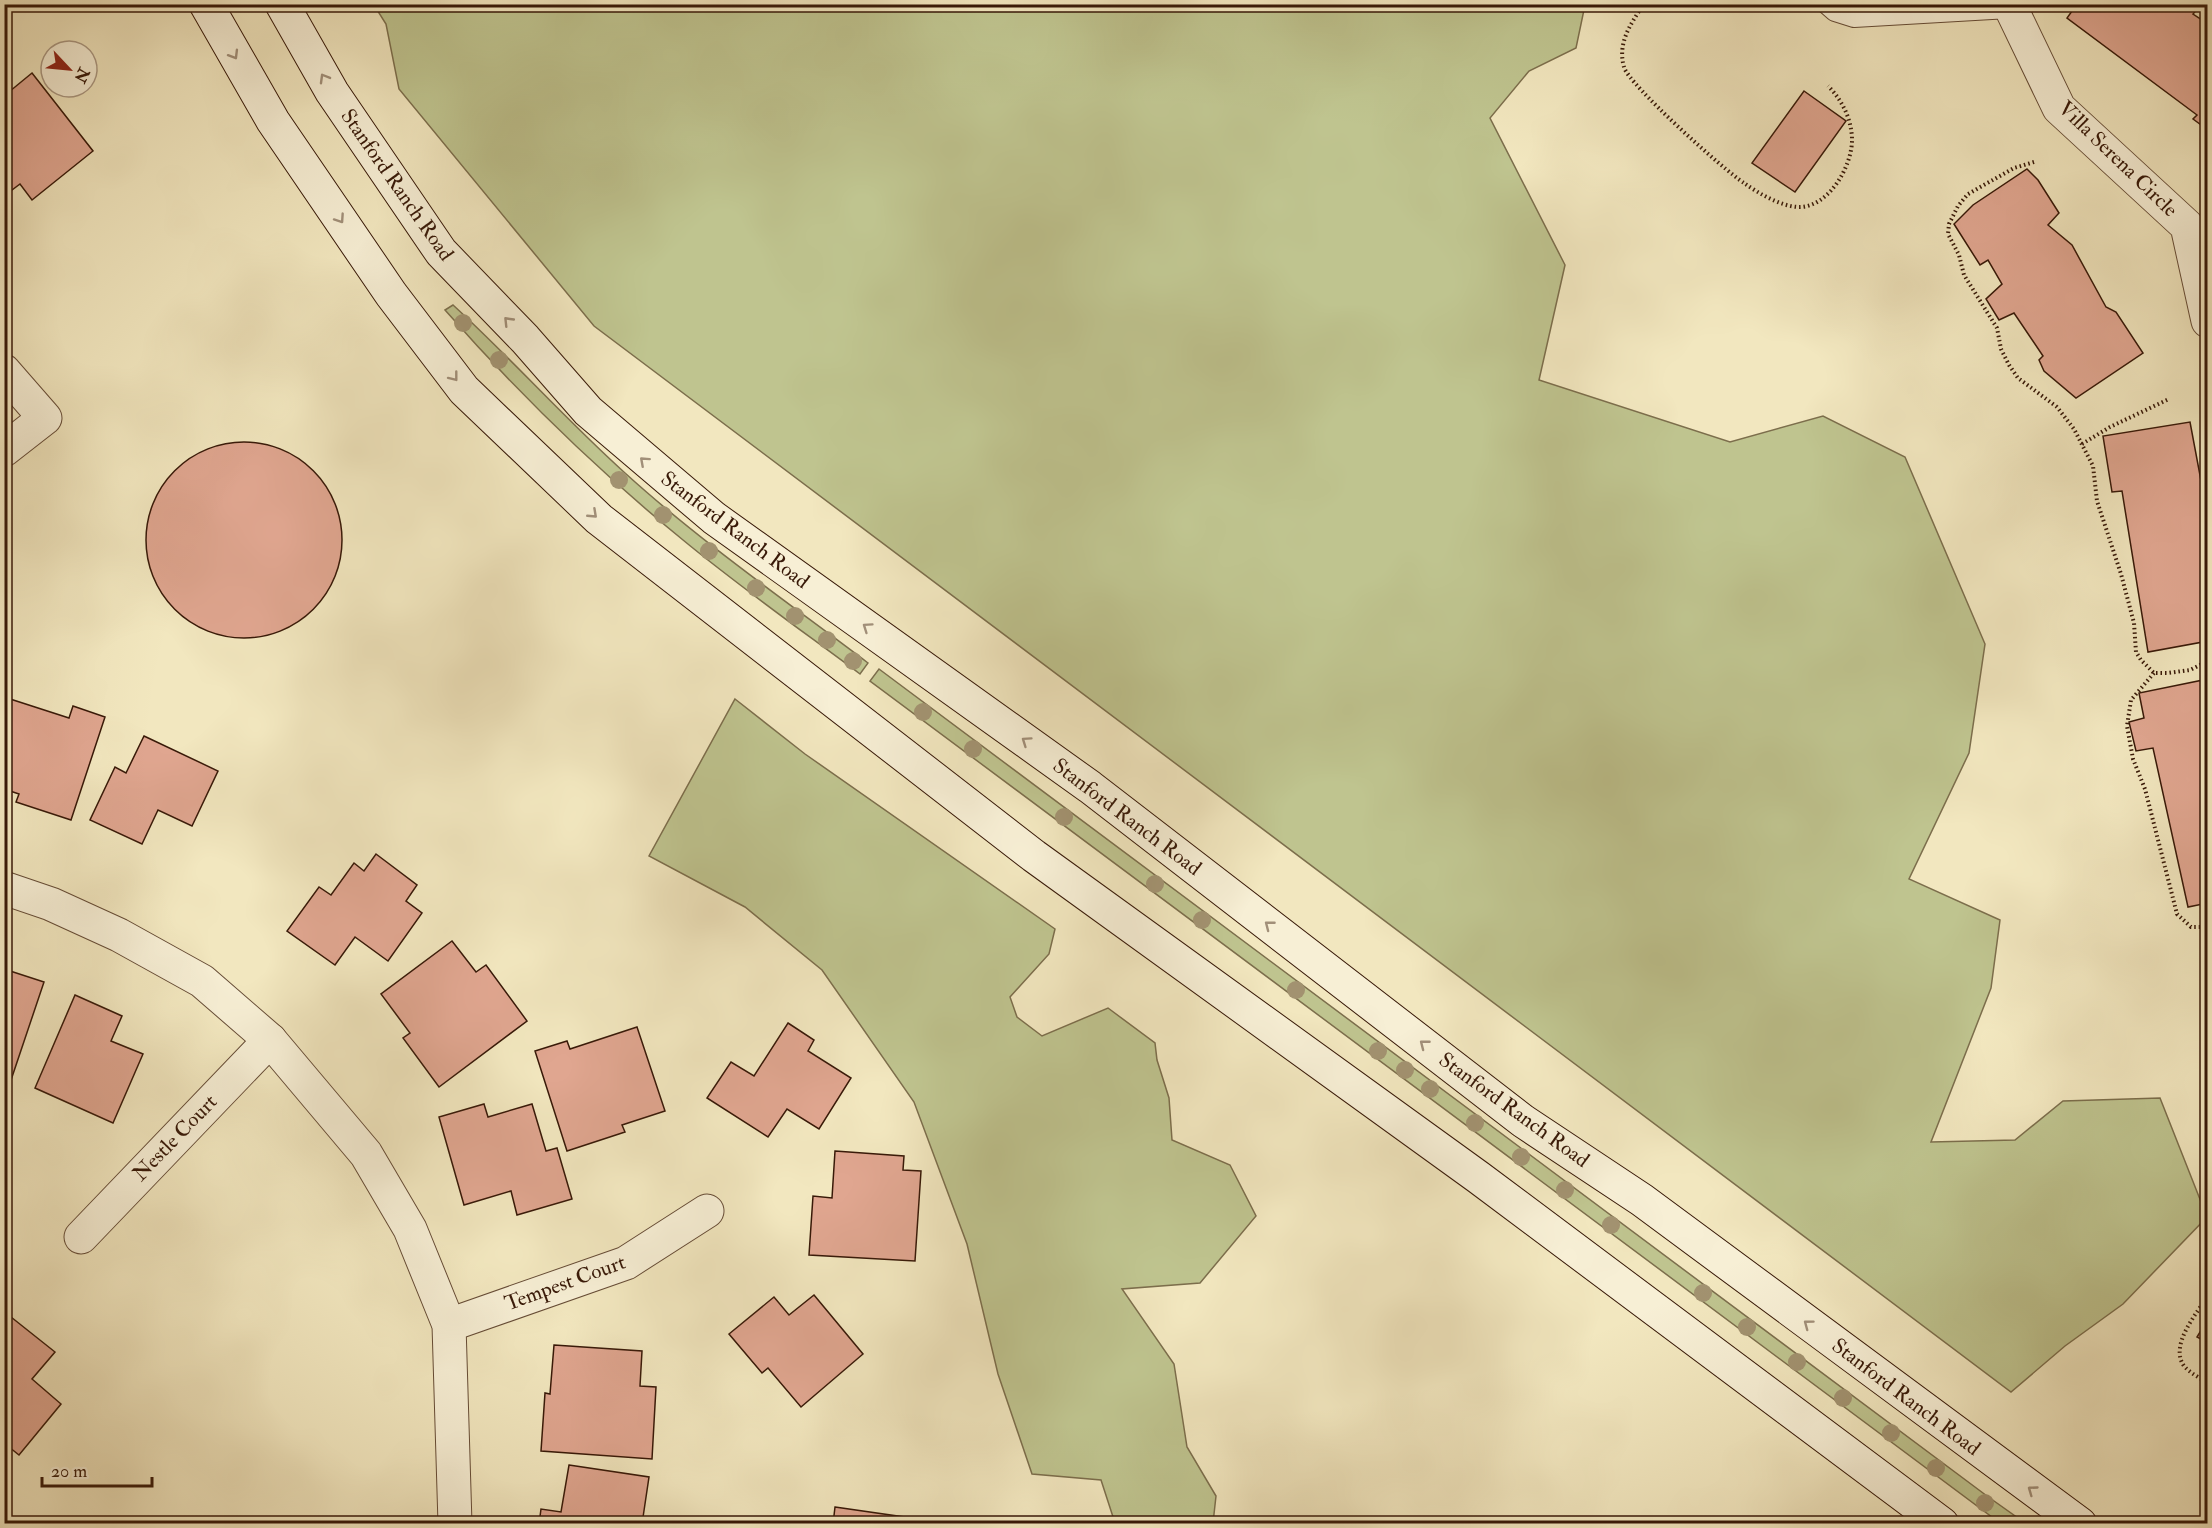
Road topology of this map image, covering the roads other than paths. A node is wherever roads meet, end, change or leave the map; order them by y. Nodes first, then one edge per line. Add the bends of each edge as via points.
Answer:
1 (206, 4) edge
2 (282, 4) edge
3 (1827, 4) edge
4 (2009, 6) edge
5 (2208, 321) edge
6 (4, 371) edge
7 (4, 450) edge
8 (4, 888) edge
9 (270, 1040) junction
10 (707, 1211) dead end
11 (81, 1237) dead end
12 (448, 1325) junction
13 (454, 1524) edge
14 (1942, 1524) edge
15 (2080, 1524) edge

1 -> 14 main road via 273,121 391,294 464,390 599,519 1034,856 1478,1177
15 -> 2 main road, Stanford Ranch Road via 1642,1200 1523,1121 1090,787 714,518 657,472 588,411 441,252 332,92
3 - 4 lane via 1854,17
4 - 5 main road, Villa Serena Circle via 2059,108 2187,226
6 - 7 main road via 45,418
8 - 9 main road via 119,934 202,981
9 - 11 main road, Nestle Court
9 - 12 main road via 366,1154 410,1229
10 - 12 main road, Tempest Court via 626,1263
12 - 13 main road

